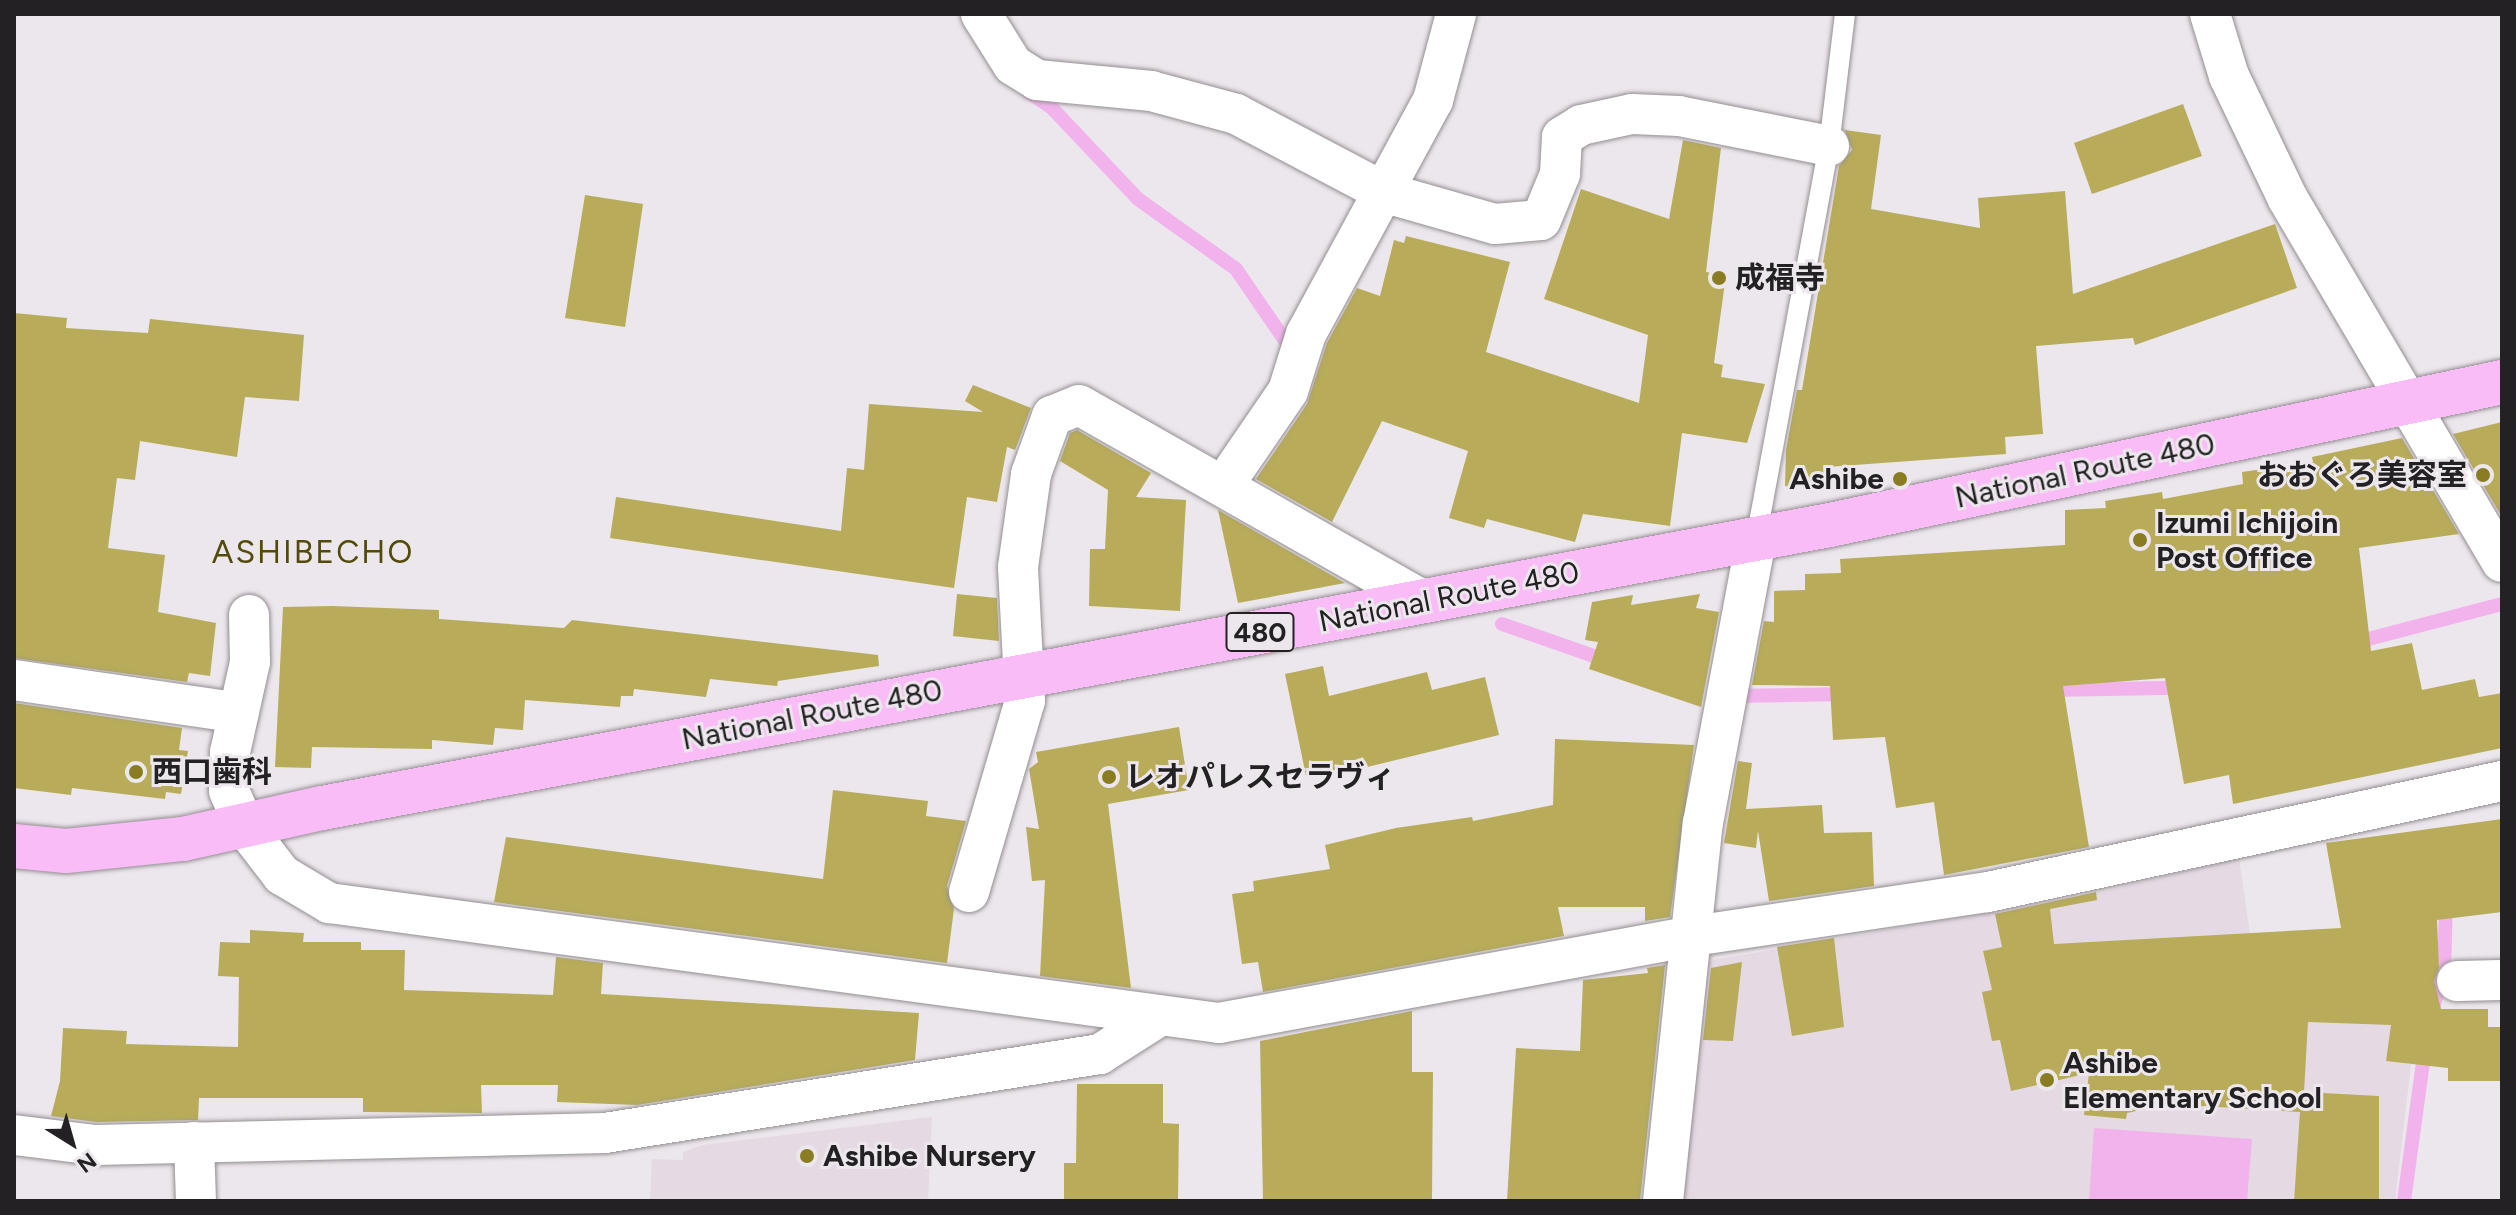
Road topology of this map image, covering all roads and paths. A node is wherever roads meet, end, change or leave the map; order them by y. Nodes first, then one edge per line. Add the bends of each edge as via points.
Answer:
1 (981, 14) edge
2 (1456, 14) edge
3 (1845, 14) edge
4 (2210, 14) edge
5 (1829, 146) junction
6 (1386, 193) junction
7 (2502, 382) edge
8 (2411, 402) junction
9 (1223, 486) junction
10 (1756, 539) junction
11 (2502, 562) edge
12 (1426, 602) junction
13 (249, 615) dead end
14 (1024, 675) junction
15 (14, 680) edge
16 (239, 713) junction
17 (2502, 781) edge
18 (245, 827) junction
19 (14, 846) edge
20 (969, 892) dead end
21 (1693, 936) junction
22 (2502, 980) edge
23 (2457, 981) dead end
24 (1158, 1017) junction
25 (14, 1135) edge
26 (194, 1142) junction
27 (196, 1201) edge
28 (1663, 1201) edge

1 - 6 street via 1013,65 1037,80 1151,91 1236,114
2 - 6 street via 1433,100
3 - 5 lane
4 - 8 street via 2229,76 2288,199
5 - 6 street via 1679,116 1632,114 1581,125 1562,137 1560,174 1541,220 1495,224
5 - 10 lane
6 - 9 street via 1306,334 1288,391
7 - 8 highway, National Route 480 / 480
8 - 10 highway, National Route 480 / 480
8 - 11 street
9 - 12 street
9 - 14 street via 1079,405 1052,416 1031,474 1018,567
10 - 12 highway, National Route 480 / 480
10 - 21 street via 1720,712
12 - 14 highway, National Route 480 / 480
13 - 16 street via 250,662
14 - 18 highway, National Route 480 / 480
14 - 20 street via 1025,701 1014,751 983,833
15 - 16 street
16 - 18 street via 229,791
17 - 21 street via 1988,892
18 - 19 highway, National Route 480 / 480 via 66,851
18 - 24 street via 282,875 329,903
21 - 24 street via 1219,1023
21 - 28 street
22 - 23 street
24 - 26 street via 1100,1054 605,1133
25 - 26 street via 95,1145
26 - 27 street

